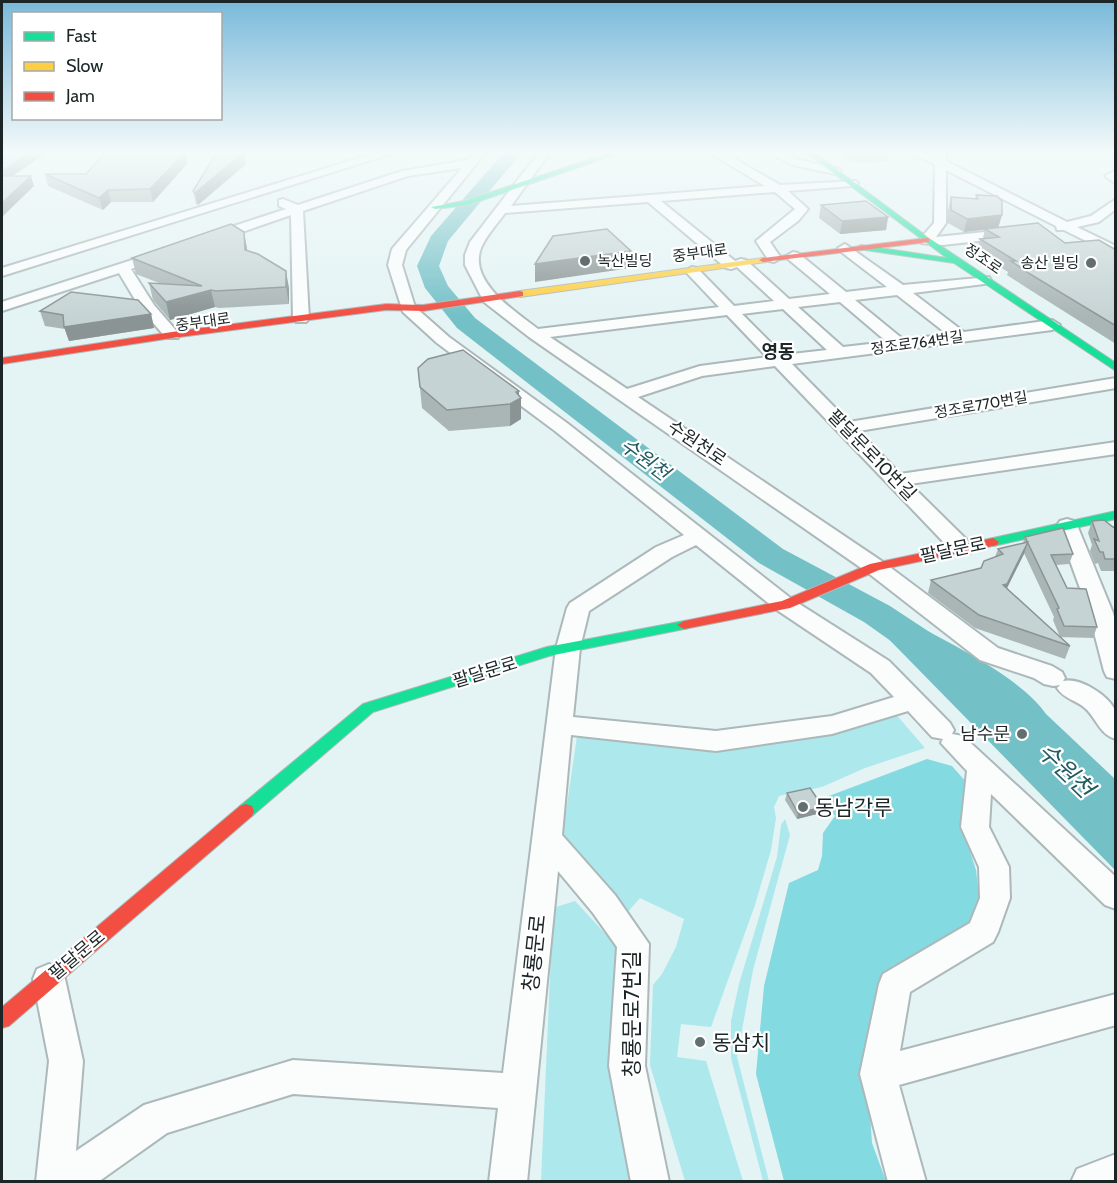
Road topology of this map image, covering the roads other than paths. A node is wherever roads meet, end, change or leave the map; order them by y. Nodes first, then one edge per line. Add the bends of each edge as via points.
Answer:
1 (217, 206) edge
2 (290, 206) edge
3 (305, 206) edge
4 (442, 206) edge
5 (504, 206) edge
6 (553, 206) edge
7 (660, 206) edge
8 (799, 206) edge
9 (940, 206) edge
10 (1030, 206) edge
11 (1112, 206) edge
12 (884, 208) joint
13 (296, 209) junction
14 (502, 210) junction
15 (1066, 226) junction
16 (926, 240) junction
17 (201, 241) edge
18 (861, 247) junction
19 (845, 248) junction
20 (179, 249) edge
21 (1116, 252) edge
22 (793, 256) junction
23 (774, 258) junction
24 (959, 263) junction
25 (736, 264) junction
26 (123, 268) junction
27 (692, 270) junction
28 (2, 272) edge
29 (984, 280) junction
30 (899, 290) junction
31 (47, 294) junction
32 (843, 297) junction
33 (67, 300) edge
34 (485, 300) junction
35 (788, 304) junction
36 (101, 305) edge
37 (2, 307) edge
38 (148, 308) junction
39 (416, 309) junction
40 (734, 311) junction
41 (301, 319) junction
42 (1052, 326) junction
43 (535, 334) junction
44 (172, 335) junction
45 (961, 337) junction
46 (901, 345) junction
47 (840, 353) junction
48 (2, 361) edge
49 (782, 361) junction
50 (1111, 361) edge
51 (2, 370) edge
52 (1116, 383) edge
53 (627, 395) junction
54 (846, 428) junction
55 (1116, 448) edge
56 (896, 480) junction
57 (1107, 517) edge
58 (1067, 525) junction
59 (1116, 533) edge
60 (699, 536) junction
61 (962, 548) junction
62 (869, 569) junction
63 (789, 604) junction
64 (568, 648) junction
65 (1114, 660) edge
66 (912, 701) junction
67 (560, 725) junction
68 (1116, 730) edge
69 (981, 768) junction
70 (547, 838) junction
71 (1116, 896) edge
72 (49, 979) junction
73 (1116, 1008) edge
74 (2, 1019) edge
75 (878, 1074) junction
76 (518, 1092) junction
77 (1116, 1173) edge
78 (55, 1182) edge
79 (65, 1182) edge
80 (508, 1182) edge
81 (650, 1182) edge
82 (907, 1182) edge
83 (1090, 1182) edge

1 - 28 street
2 - 13 street
3 - 13 street
4 - 39 street via 399,249 395,265
5 - 14 street, 수원천로
6 - 14 street
7 - 25 street
8 - 23 street via 802,209 794,219 762,241
9 - 16 street via 940,223
10 - 15 street
11 - 15 street via 1095,219
12 - 16 main road, 정조로
12 - 18 main road via 882,214 896,225 895,229 887,237
13 - 17 street
13 - 41 street
14 - 34 street, 수원천로 via 475,245 472,255
15 - 16 street
15 - 21 street
16 - 18 main road, 중부대로
16 - 24 main road, 정조로
18 - 19 main road, 중부대로
18 - 24 main road
19 - 22 main road, 중부대로
19 - 30 street
20 - 26 street
22 - 23 main road, 중부대로
22 - 32 street
23 - 25 main road, 중부대로
24 - 29 main road, 정조로
25 - 27 main road, 중부대로
25 - 35 street
26 - 31 street
26 - 38 street
27 - 34 main road, 중부대로
27 - 40 street, 팔달문로10번길
28 - 31 street
29 - 30 street
29 - 42 main road, 정조로
30 - 32 street
30 - 45 street
31 - 33 street
31 - 37 street
32 - 35 street
32 - 46 street
34 - 39 main road, 중부대로
34 - 43 street, 수원천로
35 - 40 street
35 - 47 street
36 - 38 street
38 - 44 street
39 - 41 main road, 중부대로 via 386,307
39 - 51 main road, 중부대로
39 - 60 street via 443,340
40 - 43 street
40 - 49 street, 팔달문로10번길
41 - 44 main road, 중부대로
42 - 45 street, 정조로764번길
42 - 50 main road, 정조로
43 - 53 street, 수원천로
44 - 48 main road, 중부대로
45 - 46 street, 정조로764번길
46 - 47 street, 정조로764번길
47 - 49 street, 정조로764번길
49 - 53 street, 정조로764번길 via 700,371
49 - 54 street, 팔달문로10번길
52 - 54 street, 정조로770번길
53 - 62 street, 수원천로
54 - 56 street, 팔달문로10번길
55 - 56 street
56 - 61 street, 팔달문로10번길
57 - 58 main road, 팔달문로
57 - 59 street
58 - 61 main road, 팔달문로
58 - 65 street via 1101,613
60 - 63 street
60 - 64 street via 664,552 578,608
61 - 62 main road, 팔달문로
62 - 63 main road, 팔달문로
62 - 68 street, 수원천로 via 989,654 1043,672 1094,702
63 - 64 main road, 팔달문로
63 - 66 street via 880,667
64 - 67 street, 창룡문로
64 - 72 main road, 팔달문로 via 368,708
66 - 67 street via 832,725 716,741
66 - 69 street
67 - 70 street, 창룡문로
69 - 71 street
69 - 75 street via 975,826 994,867 995,898 982,932 895,984
70 - 76 street, 창룡문로
70 - 81 street, 창룡문로7번길 via 633,944 627,1066
72 - 74 main road, 팔달문로
72 - 78 street via 66,1061
73 - 75 street
75 - 82 street
76 - 79 street via 293,1077 157,1118
76 - 80 street, 창룡문로
77 - 83 street

